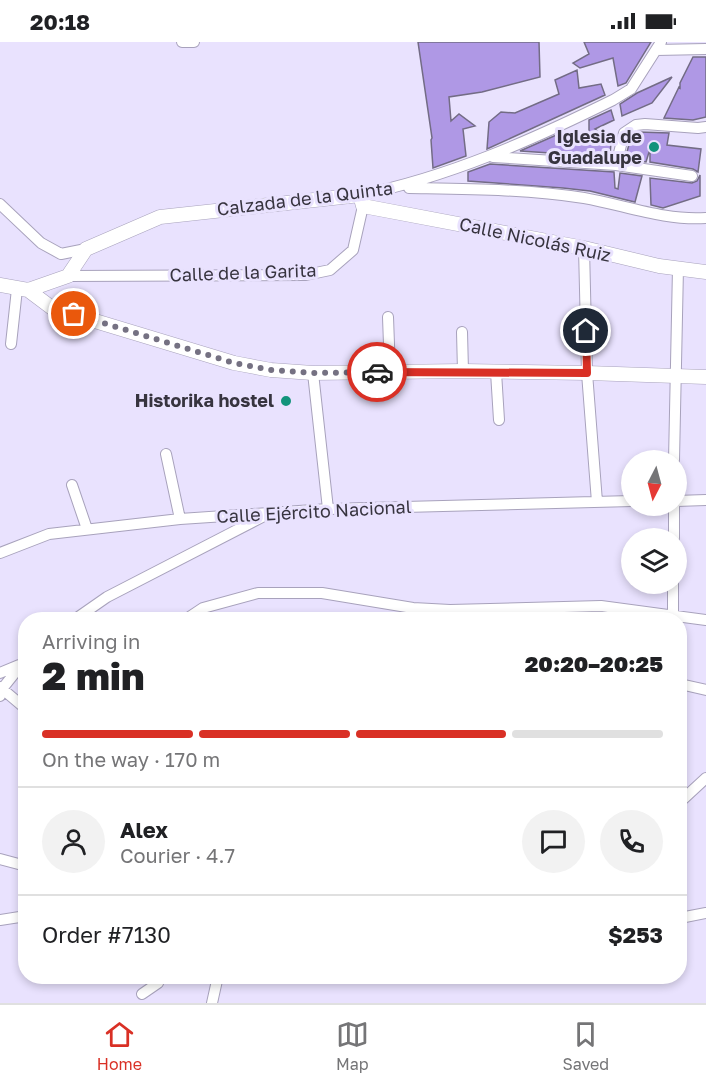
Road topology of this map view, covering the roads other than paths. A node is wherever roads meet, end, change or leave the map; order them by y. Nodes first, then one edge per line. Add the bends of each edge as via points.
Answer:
1 (182, 42) edge
2 (194, 42) edge
3 (659, 46) edge
4 (706, 49) edge
5 (706, 127) edge
6 (490, 156) junction
7 (616, 165) junction
8 (693, 176) dead end
9 (397, 188) junction
10 (362, 201) junction
11 (0, 204) edge
12 (706, 218) edge
13 (584, 248) junction
14 (86, 249) junction
15 (678, 268) junction
16 (706, 272) edge
17 (68, 276) junction
18 (0, 285) edge
19 (23, 290) junction
20 (388, 317) dead end
21 (462, 332) dead end
22 (11, 344) dead end
23 (463, 371) junction
24 (390, 372) junction
25 (496, 372) junction
26 (313, 373) junction
27 (587, 373) junction
28 (675, 376) junction
29 (706, 377) edge
30 (499, 420) dead end
31 (674, 450) edge
32 (166, 454) dead end
33 (72, 485) dead end
34 (706, 500) edge
35 (621, 501) edge
36 (687, 501) edge
37 (597, 502) junction
38 (328, 509) junction
39 (272, 513) junction
40 (180, 519) junction
41 (87, 529) junction
42 (0, 553) edge
43 (673, 594) edge
44 (538, 607) junction
45 (85, 612) edge
46 (196, 612) edge
47 (538, 612) edge
48 (640, 612) edge
49 (673, 612) edge
50 (687, 618) edge
51 (706, 620) edge
52 (18, 664) edge
53 (18, 668) edge
54 (0, 673) edge
55 (687, 686) edge
56 (706, 690) edge
57 (1, 691) edge
58 (18, 703) edge
59 (706, 778) edge
60 (687, 796) edge
61 (0, 859) edge
62 (18, 864) edge
63 (706, 913) edge
64 (18, 917) edge
65 (687, 917) edge
66 (0, 920) edge
67 (157, 984) edge
68 (217, 984) edge
69 (142, 994) dead end
70 (212, 1003) edge

1 - 2 street
3 - 4 street
3 - 6 street, Calzada de la Quinta via 631,89
5 - 7 street via 636,125 624,133
6 - 7 street
6 - 9 street, Calzada de la Quinta
7 - 8 street
9 - 10 street, Calzada de la Quinta
9 - 12 street via 550,193 683,219
10 - 13 street, Calle Nicolás Ruiz
10 - 14 street, Calzada de la Quinta via 160,217
10 - 17 street, Calle de la Garita via 353,250 330,270 306,275
11 - 14 street, Calzada de la Quinta via 40,243 61,254
13 - 15 street, Calle Nicolás Ruiz
13 - 27 street
14 - 17 street
15 - 16 street, Calle Nicolás Ruiz
15 - 28 street
17 - 19 street, Calle de la Garita
18 - 19 street
19 - 22 street
19 - 26 street via 52,308 234,363
20 - 24 street
21 - 23 street
23 - 24 street
23 - 25 street
24 - 26 street
25 - 27 street
25 - 30 street
26 - 38 street
27 - 28 street
27 - 37 street
28 - 29 street
28 - 31 street
32 - 40 street
33 - 41 street
34 - 36 street
35 - 37 street, Calle Ejército Nacional
37 - 38 street, Calle Ejército Nacional
38 - 39 street, Calle Ejército Nacional
39 - 40 street, Calle Ejército Nacional
39 - 45 street via 107,597
40 - 41 street, Calle Ejército Nacional
41 - 42 street, Calle Ejército Nacional via 49,534
43 - 49 street
44 - 46 street via 450,610 322,593 258,593
44 - 47 street
44 - 48 street via 601,606
50 - 51 street
52 - 54 street
53 - 57 street
55 - 56 street
57 - 58 street
59 - 60 street
61 - 62 street
63 - 65 street
64 - 66 street
67 - 69 street
68 - 70 street

